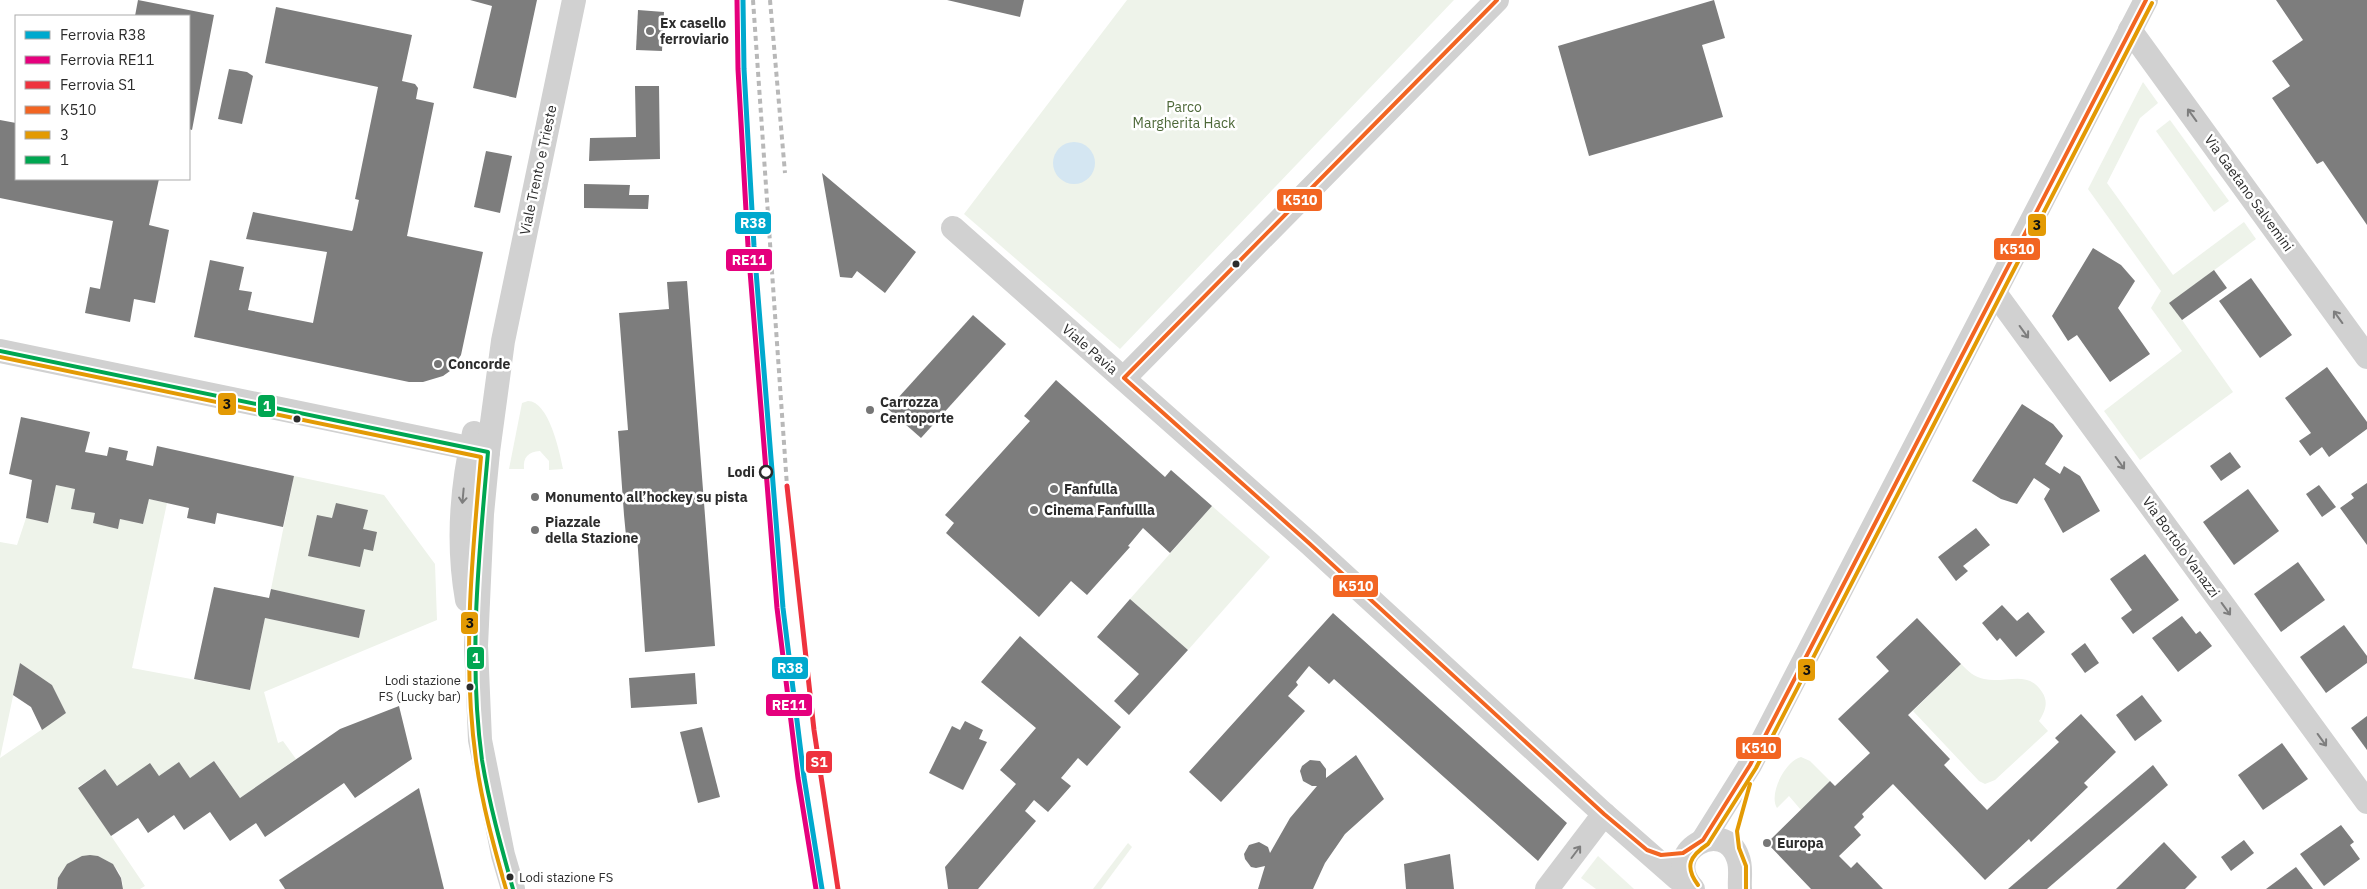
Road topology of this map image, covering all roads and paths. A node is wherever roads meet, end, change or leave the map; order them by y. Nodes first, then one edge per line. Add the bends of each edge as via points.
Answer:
1 (574, 0) edge
2 (1497, 0) edge
3 (2146, 0) edge
4 (2130, 30) junction
5 (952, 228) dead end
6 (1995, 293) junction
7 (0, 351) edge
8 (2367, 357) edge
9 (1124, 378) junction
10 (479, 450) junction
11 (1750, 765) junction
12 (2367, 802) edge
13 (1604, 814) junction
14 (1696, 845) junction
15 (1733, 849) junction
16 (1647, 850) junction
17 (503, 855) junction
18 (1736, 885) edge
19 (501, 889) edge
20 (513, 889) edge
21 (1547, 889) edge
22 (1693, 889) edge

1 - 10 street, Viale Trento e Trieste
2 - 9 street
3 - 4 street
4 - 6 street
8 -> 4 street, Via Gaetano Salvemini
5 - 9 street, Viale Pavia
6 - 11 street
6 -> 12 street, Via Bortolo Vanazzi
7 - 10 street
9 - 13 street, Viale Pavia
10 - 17 street via 482,514 476,646 481,747
11 - 14 street
11 - 15 street via 1732,818
13 - 16 street, Viale Pavia
21 -> 13 street
14 - 15 street via 1718,840
14 - 16 street via 1677,855
14 - 22 street via 1684,863 1684,872
15 - 18 street via 1740,867
16 - 22 street
17 - 19 street
17 - 20 street

